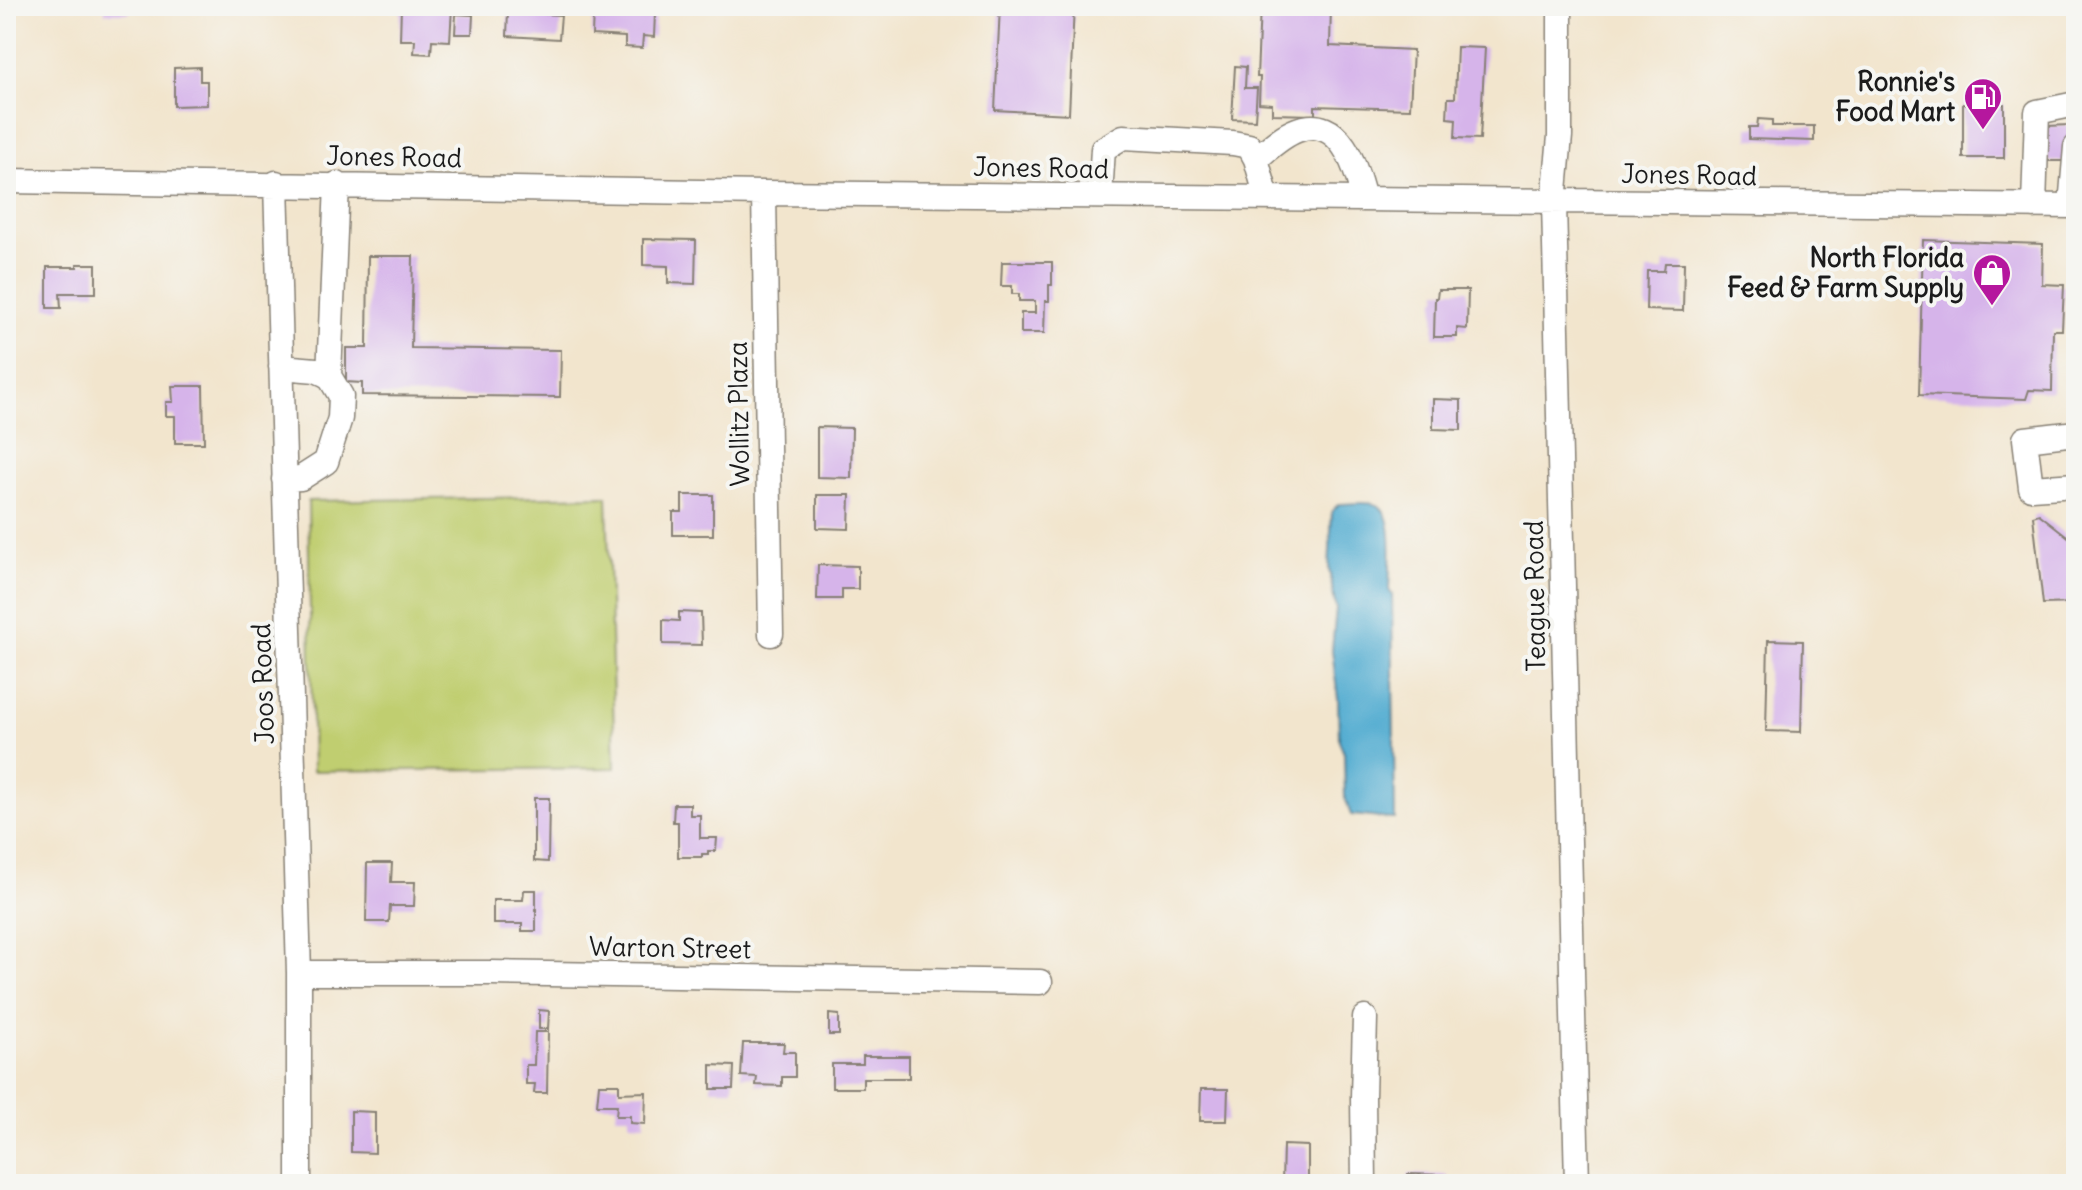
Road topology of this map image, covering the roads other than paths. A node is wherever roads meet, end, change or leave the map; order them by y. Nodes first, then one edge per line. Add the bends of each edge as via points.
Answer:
1 (1560, 6) edge
2 (2076, 104) edge
3 (2076, 147) edge
4 (1256, 159) junction
5 (2035, 174) junction
6 (2073, 177) junction
7 (6, 181) edge
8 (276, 183) junction
9 (337, 184) junction
10 (764, 193) junction
11 (1100, 196) junction
12 (1267, 198) junction
13 (1364, 199) junction
14 (1554, 202) junction
15 (2034, 206) junction
16 (2074, 206) edge
17 (281, 367) junction
18 (329, 376) junction
19 (2076, 433) edge
20 (284, 479) junction
21 (2076, 487) edge
22 (771, 634) dead end
23 (299, 973) junction
24 (1040, 982) dead end
25 (1365, 1018) dead end
26 (299, 1184) edge
27 (1364, 1184) edge
28 (1577, 1184) edge

1 - 14 street, Teague Road
2 - 5 street via 2037,112
3 - 6 street
4 - 11 street via 1249,146 1233,143 1123,137 1103,149
4 - 12 street
4 - 13 street via 1297,130 1314,127 1333,133 1354,161
5 - 6 street
5 - 15 street
6 - 16 street
7 - 8 street, Jones Road
8 - 9 street, Jones Road
8 - 17 street, Joos Road
9 - 10 street, Jones Road
9 - 18 street
10 - 11 street, Jones Road
10 - 22 street, Wollitz Plaza
11 - 12 street, Jones Road
12 - 13 street, Jones Road
13 - 14 street, Jones Road
14 - 15 street, Jones Road
14 - 28 street, Teague Road
15 - 16 street, Jones Road
17 - 18 street
17 - 20 street, Joos Road
18 - 20 street via 341,396 326,462 301,478
19 - 21 street via 2025,439 2031,488
20 - 23 street, Joos Road
23 - 24 street, Warton Street
23 - 26 street, Joos Road
25 - 27 street

